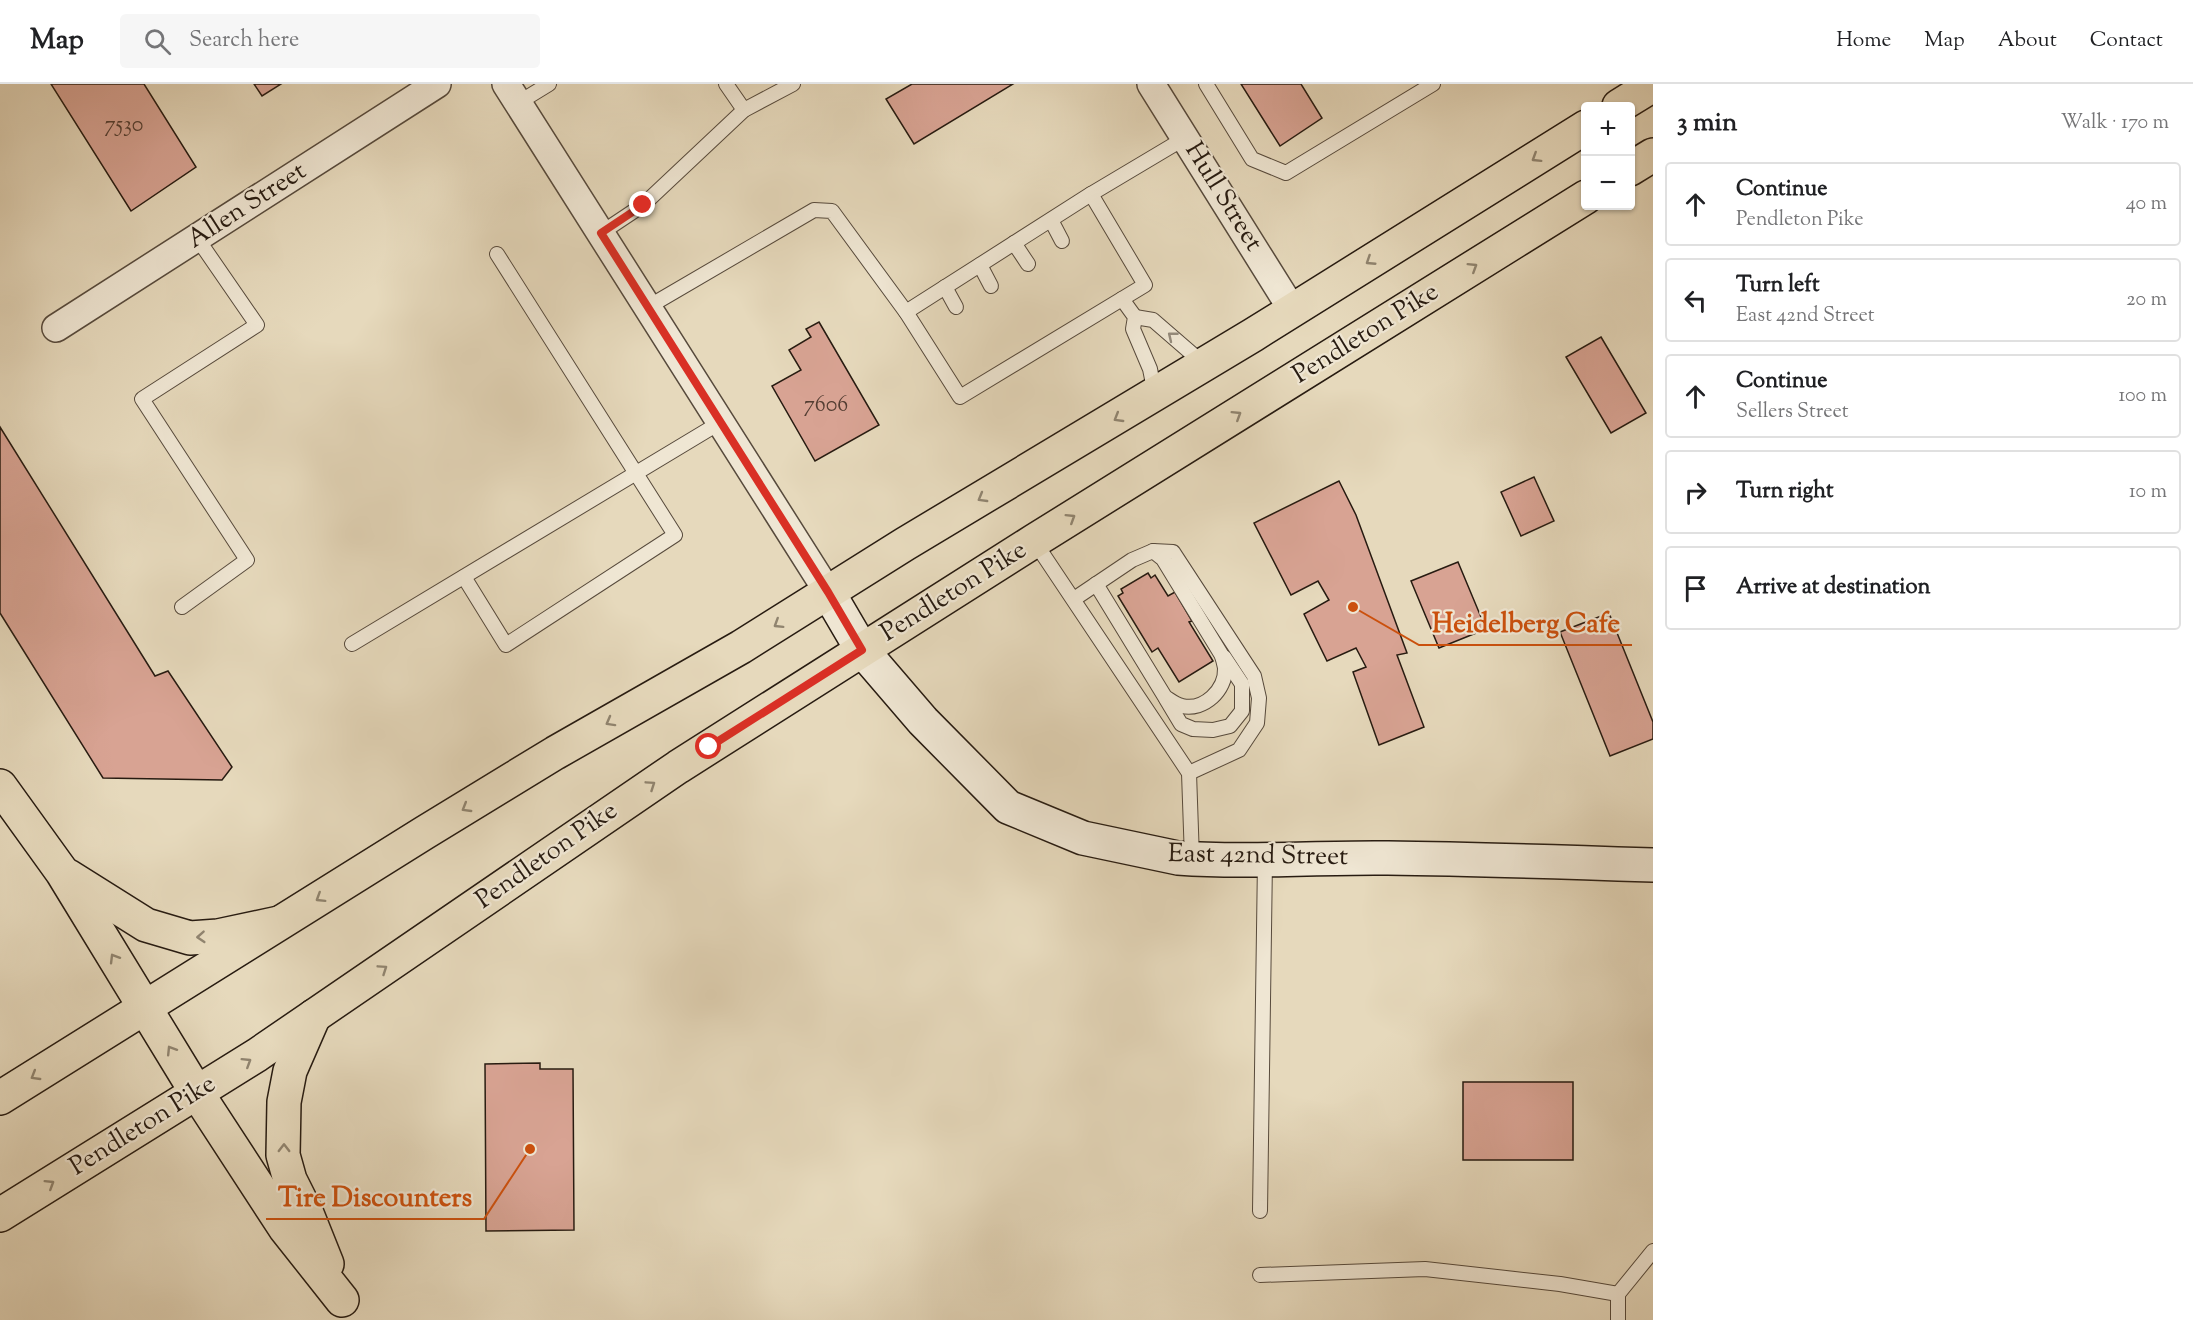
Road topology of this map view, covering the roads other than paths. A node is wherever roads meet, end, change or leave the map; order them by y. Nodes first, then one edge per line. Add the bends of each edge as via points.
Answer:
1 (436, 84) edge
2 (549, 84) edge
3 (726, 84) edge
4 (793, 84) edge
5 (1206, 84) edge
6 (1433, 84) edge
7 (1653, 85) edge
8 (1159, 87) edge
9 (512, 93) edge
10 (1625, 102) edge
11 (744, 111) junction
12 (1581, 130) edge
13 (1185, 138) junction
14 (1653, 155) edge
15 (1635, 167) edge
16 (1091, 194) junction
17 (1581, 200) edge
18 (1051, 220) junction
19 (601, 233) junction
20 (197, 238) junction
21 (1062, 242) dead end
22 (1014, 243) junction
23 (497, 254) dead end
24 (1028, 264) dead end
25 (980, 265) junction
26 (991, 286) dead end
27 (945, 287) junction
28 (1096, 298) dead end
29 (1122, 299) junction
30 (648, 307) junction
31 (956, 307) dead end
32 (1103, 311) junction
33 (1293, 311) junction
34 (906, 312) junction
35 (1062, 317) dead end
36 (1135, 317) junction
37 (56, 328) dead end
38 (1070, 330) junction
39 (1204, 365) junction
40 (1155, 396) junction
41 (721, 422) junction
42 (636, 472) junction
43 (1034, 541) junction
44 (1153, 551) junction
45 (464, 577) junction
46 (1096, 584) junction
47 (828, 592) junction
48 (1074, 599) junction
49 (182, 607) dead end
50 (352, 644) dead end
51 (862, 650) junction
52 (1221, 654) junction
53 (1165, 698) junction
54 (1189, 773) junction
55 (0, 786) edge
56 (1192, 859) junction
57 (1265, 860) junction
58 (1653, 865) edge
59 (62, 872) junction
60 (279, 923) junction
61 (144, 1008) junction
62 (314, 1016) junction
63 (197, 1093) junction
64 (0, 1098) edge
65 (1260, 1210) dead end
66 (0, 1215) edge
67 (1653, 1251) edge
68 (1260, 1275) dead end
69 (1618, 1294) junction
70 (347, 1310) edge
71 (1618, 1320) edge

1 - 20 street, Allen Street
2 - 9 lane
3 - 11 lane
4 - 11 lane
5 - 6 lane via 1252,159 1286,173
7 - 10 main road
8 - 13 street, Hull Street
9 - 19 street
11 - 19 lane via 643,205
12 -> 33 main road
13 - 16 lane
13 - 33 street, Hull Street
14 - 15 main road
16 - 18 lane
16 - 29 lane via 1145,285
43 -> 17 main road, Pendleton Pike
18 - 21 lane
18 - 22 lane
19 - 30 street
20 - 37 street, Allen Street
20 - 49 lane via 256,325 142,399 247,560
22 - 24 lane
22 - 25 lane
23 - 42 lane
25 - 26 lane
25 - 27 lane
27 - 31 lane
27 - 34 lane
28 - 32 lane
29 - 32 lane
29 - 36 lane
30 - 34 lane via 814,210 823,210 832,211 844,224
30 - 41 street
32 - 38 lane
33 - 39 main road
34 - 38 lane via 960,397 994,369
35 - 38 lane
39 -> 36 lane via 1153,320
36 - 40 lane via 1134,329 1150,369
39 - 40 main road
40 -> 47 main road
41 - 42 lane
41 - 47 street
42 - 45 lane
42 - 45 lane via 675,535 506,645
43 - 48 lane
43 - 51 main road, Pendleton Pike
44 - 46 lane
44 - 52 lane via 1163,560
44 - 54 lane via 1173,552 1254,676 1259,698 1257,723 1239,750
45 - 50 lane
46 - 48 lane
46 - 53 lane
47 - 51 street, East 42nd Street
47 -> 60 main road via 741,647 555,753
48 - 54 lane
51 - 56 street, East 42nd Street via 923,721 1008,807 1083,838
62 -> 51 main road, Pendleton Pike via 664,776
52 - 53 lane via 1225,669 1222,685 1210,700 1181,706
52 - 53 lane via 1242,684 1242,711 1230,726 1213,730 1181,724
54 - 56 lane
55 - 59 main road
56 - 57 street, East 42nd Street
57 - 58 street, East 42nd Street via 1387,858
57 - 65 lane
60 -> 59 main road via 189,938 146,925
61 -> 59 main road
60 - 61 main road
63 -> 61 main road
61 -> 64 main road
63 -> 62 main road, Pendleton Pike
70 -> 62 main road via 290,1180 283,1155 284,1102 290,1071
66 -> 63 main road, Pendleton Pike
63 - 70 main road via 285,1228
67 - 69 lane
68 - 69 lane via 1425,1269
69 - 71 lane

